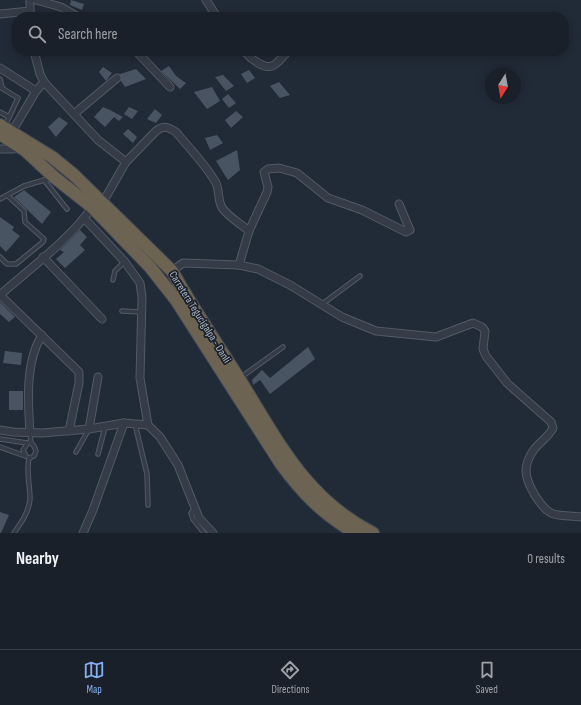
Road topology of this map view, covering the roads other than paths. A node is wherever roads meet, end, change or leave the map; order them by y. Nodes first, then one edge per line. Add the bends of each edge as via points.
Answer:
1 (30, 0) edge
2 (36, 0) edge
3 (206, 0) edge
4 (30, 12) edge
5 (70, 12) edge
6 (214, 12) edge
7 (0, 14) edge
8 (12, 14) edge
9 (35, 56) edge
10 (141, 56) edge
11 (249, 56) edge
12 (283, 56) edge
13 (0, 68) edge
14 (117, 78) dead end
15 (0, 79) edge
16 (44, 82) junction
17 (1, 87) edge
18 (170, 87) dead end
19 (36, 91) junction
20 (0, 112) edge
21 (74, 114) junction
22 (5, 132) edge
23 (51, 156) junction
24 (126, 162) junction
25 (41, 165) junction
26 (64, 167) junction
27 (49, 179) junction
28 (8, 196) junction
29 (0, 199) edge
30 (103, 202) junction
31 (399, 204) dead end
32 (92, 207) junction
33 (67, 210) dead end
34 (84, 218) junction
35 (249, 231) junction
36 (0, 257) edge
37 (42, 257) junction
38 (160, 258) junction
39 (125, 262) junction
40 (239, 265) junction
41 (150, 267) junction
42 (172, 271) junction
43 (360, 276) dead end
44 (113, 280) dead end
45 (160, 280) junction
46 (0, 295) edge
47 (320, 306) junction
48 (122, 311) dead end
49 (142, 312) junction
50 (102, 319) dead end
51 (42, 335) junction
52 (283, 347) dead end
53 (98, 377) dead end
54 (239, 379) junction
55 (124, 423) junction
56 (135, 424) junction
57 (148, 425) junction
58 (105, 427) junction
59 (89, 429) junction
60 (0, 430) edge
61 (69, 431) junction
62 (30, 433) junction
63 (0, 438) edge
64 (29, 443) junction
65 (0, 447) edge
66 (76, 452) dead end
67 (98, 454) dead end
68 (27, 457) junction
69 (148, 505) dead end
70 (196, 508) junction
71 (581, 517) edge
72 (14, 533) edge
73 (83, 533) edge
74 (204, 533) edge
75 (213, 533) edge
76 (356, 533) edge
77 (373, 533) edge

1 - 4 street
2 - 5 street via 61,6
3 - 6 street
7 - 8 street
9 - 16 street
10 - 18 street
11 - 12 street via 256,62 274,66
13 - 19 street
14 - 21 street
15 - 17 lane
16 - 19 street
16 - 21 street
17 - 22 lane via 18,98
19 - 22 street
20 - 22 lane
21 - 24 street via 98,140
22 - 23 highway, Carretera Tegucigalpa - Danli
22 - 25 highway, Carretera Tegucigalpa - Danli
23 - 25 highway via 50,163
23 - 26 highway, Carretera Tegucigalpa - Danli
24 - 30 street
24 - 35 street via 161,127 172,129 210,174 217,185 222,207
25 - 27 highway, Carretera Tegucigalpa - Danli
26 - 27 highway via 55,170
26 - 30 highway, Carretera Tegucigalpa - Danli
27 - 28 lane via 24,186
27 - 32 highway, Carretera Tegucigalpa - Danli
27 - 33 lane
28 - 29 lane
28 - 36 lane via 24,211 25,222 44,239 16,264 7,264
30 - 38 highway, Carretera Tegucigalpa - Danli
31 - 35 street via 410,230 406,232 362,210 328,198 297,173 272,168 264,172 267,192
32 - 34 street
32 - 41 highway, Carretera Tegucigalpa - Danli
34 - 37 street
34 - 39 street
35 - 40 street
37 - 46 street
37 - 50 street
38 - 41 highway via 157,267
38 - 42 highway, Carretera Tegucigalpa - Danli
39 - 44 lane via 115,271
39 - 49 street via 140,282
40 - 42 street via 183,263
40 - 47 street via 258,269 290,285
41 - 45 highway, Carretera Tegucigalpa - Danli
42 - 45 highway via 163,271
42 - 54 highway, Carretera Tegucigalpa - Danli
43 - 47 lane
45 - 76 highway, Carretera Tegucigalpa - Danli via 176,300 298,487 318,508
46 - 51 street
47 - 71 street via 376,331 405,335 436,337 473,323 482,327 485,331 483,349 486,356 507,383 551,422 553,428 550,435 533,450 527,462 526,473 536,498 542,507 552,513
48 - 49 lane
49 - 57 street via 140,378
51 - 61 street via 79,372
51 - 62 street via 34,357 27,397
52 - 54 lane
53 - 59 street
54 - 77 highway, Carretera Tegucigalpa - Danli via 277,443 298,472 331,505
55 - 56 street
55 - 58 street
55 - 73 street
56 - 57 street
56 - 69 lane via 147,474
57 - 70 street via 160,437 178,464
58 - 59 street
58 - 67 lane
59 - 61 street
59 - 66 lane
60 - 62 street
61 - 62 street
62 - 64 lane
63 - 64 lane
64 - 68 lane via 23,450
64 - 68 lane via 36,451 34,456
65 - 68 lane
68 - 72 lane via 30,499 25,518
70 - 74 lane via 191,514
70 - 75 street via 199,518

